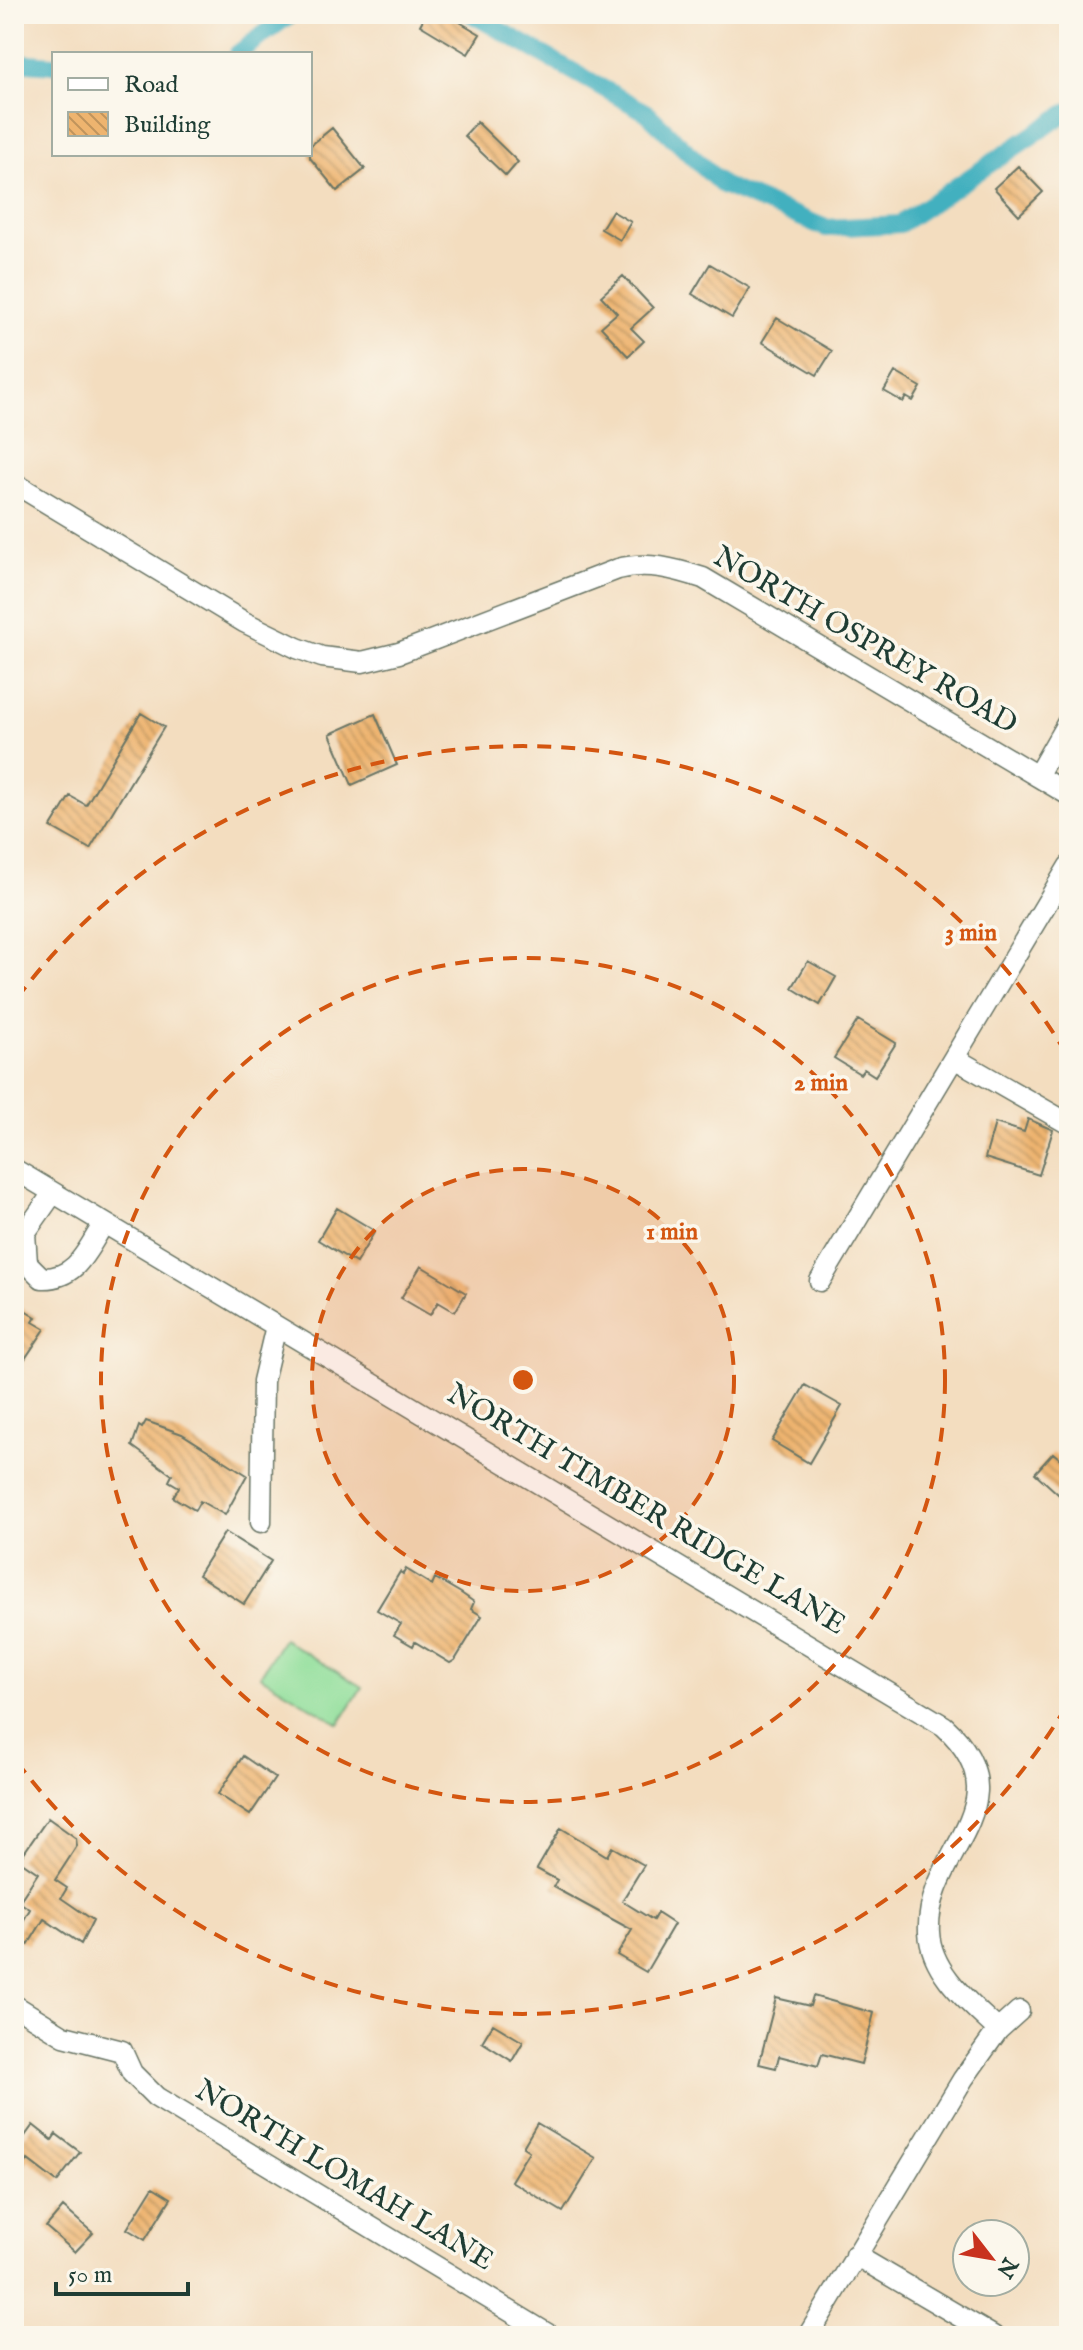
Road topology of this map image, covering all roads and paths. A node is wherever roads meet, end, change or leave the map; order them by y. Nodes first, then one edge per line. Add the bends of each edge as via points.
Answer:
1 (14, 483) edge
2 (1069, 720) edge
3 (1037, 776) junction
4 (1069, 795) edge
5 (1069, 866) edge
6 (954, 1058) junction
7 (1069, 1124) edge
8 (14, 1169) edge
9 (53, 1193) junction
10 (104, 1223) junction
11 (20, 1235) edge
12 (820, 1281) dead end
13 (276, 1326) junction
14 (261, 1522) dead end
15 (14, 2005) edge
16 (1019, 2011) dead end
17 (998, 2030) junction
18 (855, 2255) junction
19 (551, 2336) edge
20 (808, 2336) edge
21 (993, 2336) edge

1 - 3 street, NORTH OSPREY ROAD via 244,622 322,657 362,662 399,653 618,569 669,568 703,578
2 - 3 street
3 - 4 street, NORTH OSPREY ROAD
5 - 6 street
6 - 7 street
6 - 12 street
8 - 9 street, NORTH TIMBER RIDGE LANE
9 - 10 street, NORTH TIMBER RIDGE LANE
9 - 11 street
10 - 11 street via 76,1269 59,1278 42,1278 27,1263
10 - 13 street, NORTH TIMBER RIDGE LANE
13 - 14 street via 263,1381
13 - 17 street, NORTH TIMBER RIDGE LANE via 851,1667 961,1741 978,1781 975,1807 933,1904 929,1934 952,1986
15 - 19 street, NORTH LOMAH LANE via 64,2036 122,2051 132,2073 156,2097
16 - 17 street
17 - 18 street
18 - 20 street
18 - 21 street

